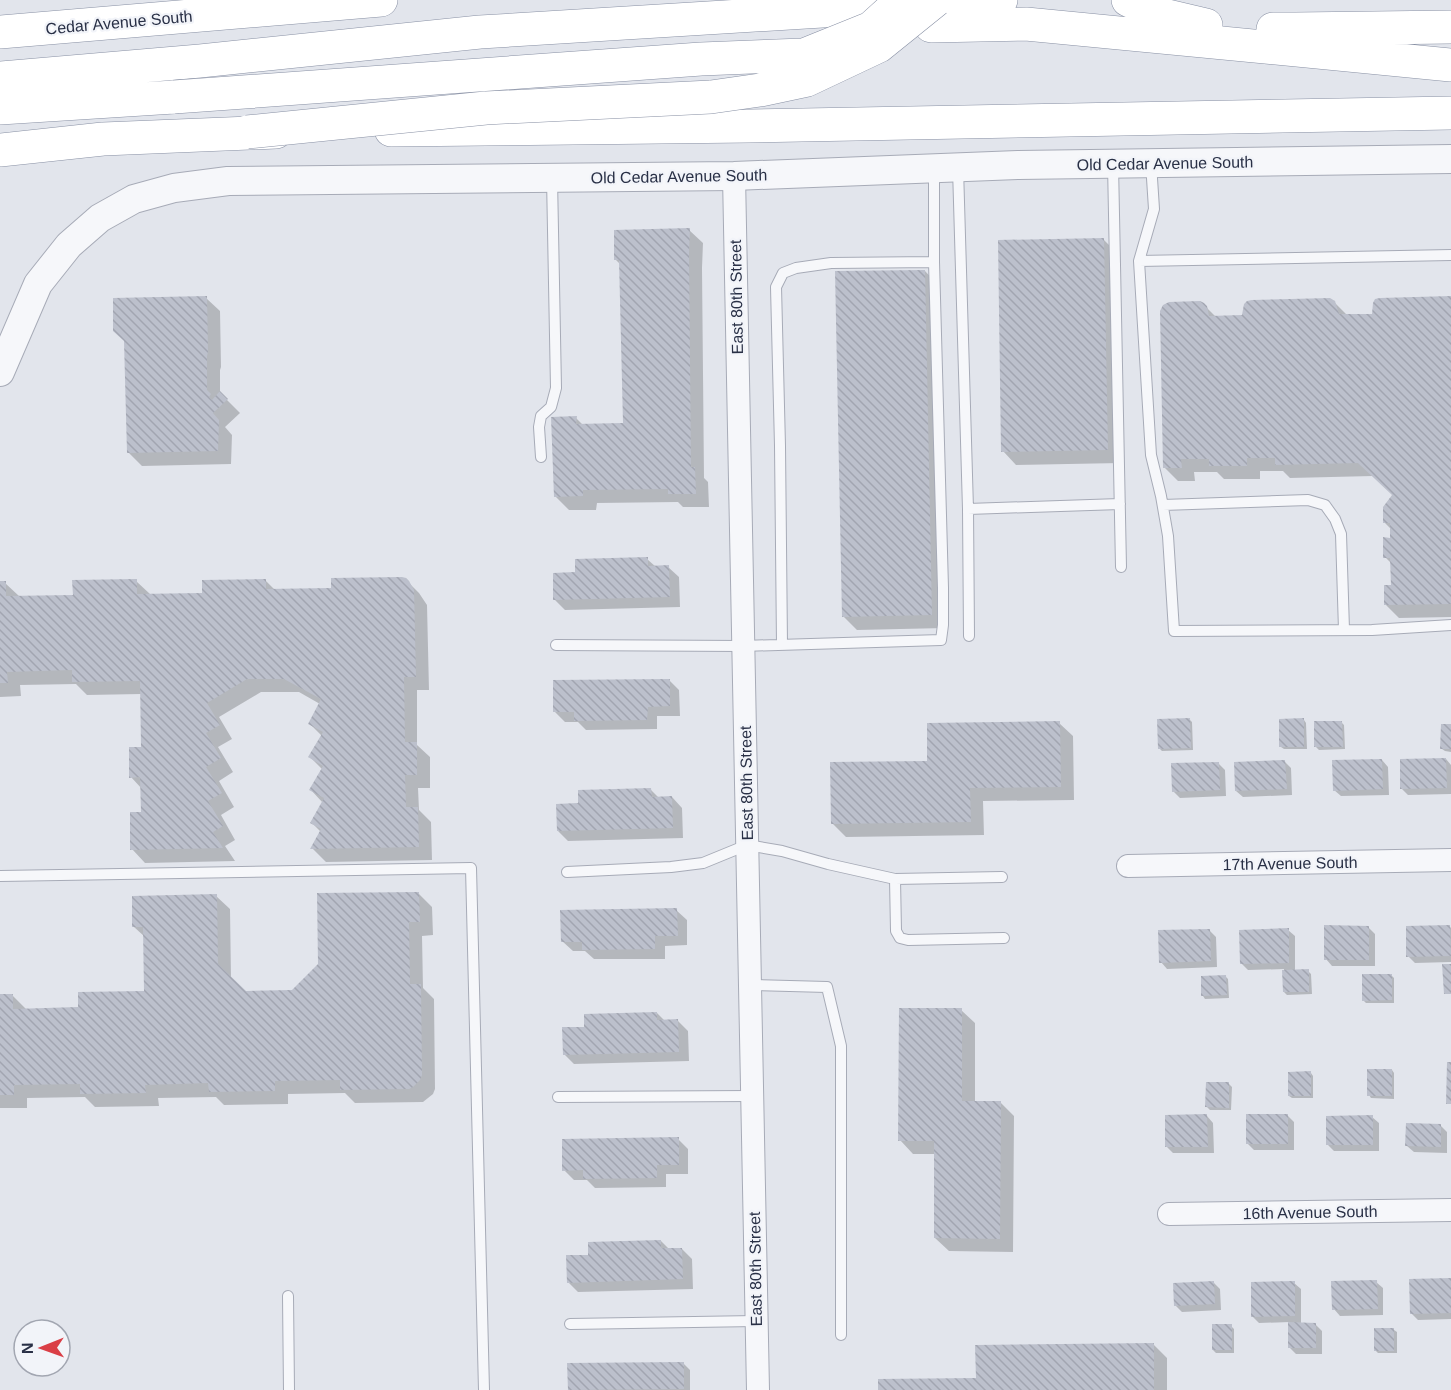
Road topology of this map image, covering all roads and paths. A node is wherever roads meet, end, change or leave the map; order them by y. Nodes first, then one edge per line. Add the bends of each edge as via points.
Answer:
1 (381, 0) edge
2 (902, 0) edge
3 (936, 0) edge
4 (1000, 0) edge
5 (1128, 0) edge
6 (1451, 27) edge
7 (0, 32) edge
8 (480, 32) junction
9 (1451, 65) edge
10 (0, 78) edge
11 (0, 108) edge
12 (1451, 113) edge
13 (247, 132) junction
14 (0, 150) edge
15 (1451, 159) edge
16 (1151, 163) junction
17 (1113, 164) junction
18 (946, 168) junction
19 (734, 176) junction
20 (552, 178) junction
21 (1451, 255) edge
22 (1139, 261) junction
23 (934, 262) junction
24 (0, 372) edge
25 (541, 457) dead end
26 (1120, 504) junction
27 (1162, 505) junction
28 (968, 509) junction
29 (1121, 567) dead end
30 (1451, 625) edge
31 (1344, 630) junction
32 (969, 636) dead end
33 (556, 645) dead end
34 (782, 645) junction
35 (743, 646) junction
36 (747, 845) junction
37 (1451, 860) edge
38 (1128, 866) dead end
39 (567, 872) dead end
40 (0, 876) edge
41 (1002, 877) dead end
42 (895, 879) junction
43 (1004, 938) dead end
44 (750, 985) junction
45 (752, 1096) junction
46 (558, 1097) dead end
47 (1451, 1210) edge
48 (1169, 1214) dead end
49 (288, 1296) dead end
50 (756, 1321) junction
51 (570, 1324) dead end
52 (841, 1335) dead end
53 (290, 1390) edge
54 (484, 1390) edge
55 (758, 1390) edge

1 - 7 highway, Cedar Avenue South
2 - 11 highway, bridge via 871,28 804,55
3 - 13 highway, bridge via 879,46 807,80 769,88 711,97 486,108
4 - 8 highway
5 - 6 highway via 1159,14 1207,25 1295,29
8 - 9 highway via 1026,24
8 - 10 highway
12 - 13 highway
13 - 14 highway via 103,139
15 - 16 street, Old Cedar Avenue South
16 - 17 street, Old Cedar Avenue South
16 - 22 lane via 1154,209
17 - 18 street, Old Cedar Avenue South
17 - 26 lane
18 - 19 street, Old Cedar Avenue South
18 - 23 lane
18 - 28 lane
19 - 20 street, Old Cedar Avenue South
19 - 35 street, East 80th Street
20 - 24 street, Old Cedar Avenue South via 228,181 174,188 134,199 100,218 69,245 38,284
20 - 25 lane via 556,388 551,407 541,417
21 - 22 lane
22 - 27 lane via 1151,455
23 - 34 lane via 831,263 796,268 783,273 776,287
23 - 34 lane via 941,640
26 - 28 lane
26 - 29 lane
27 - 31 lane via 1308,500 1325,505 1341,534
27 - 31 lane via 1168,536 1174,631
28 - 32 lane
30 - 31 lane
33 - 35 lane
34 - 35 lane
35 - 36 street, East 80th Street
36 - 39 lane via 703,863
36 - 42 lane
36 - 44 street, East 80th Street
37 - 38 street, 17th Avenue South
40 - 54 lane via 471,868
41 - 42 lane
42 - 43 lane via 896,931 900,938
44 - 45 street, East 80th Street
44 - 52 lane via 827,987 841,1046
45 - 46 lane
45 - 50 street, East 80th Street
47 - 48 street, 16th Avenue South
49 - 53 lane
50 - 51 lane
50 - 55 street, East 80th Street

